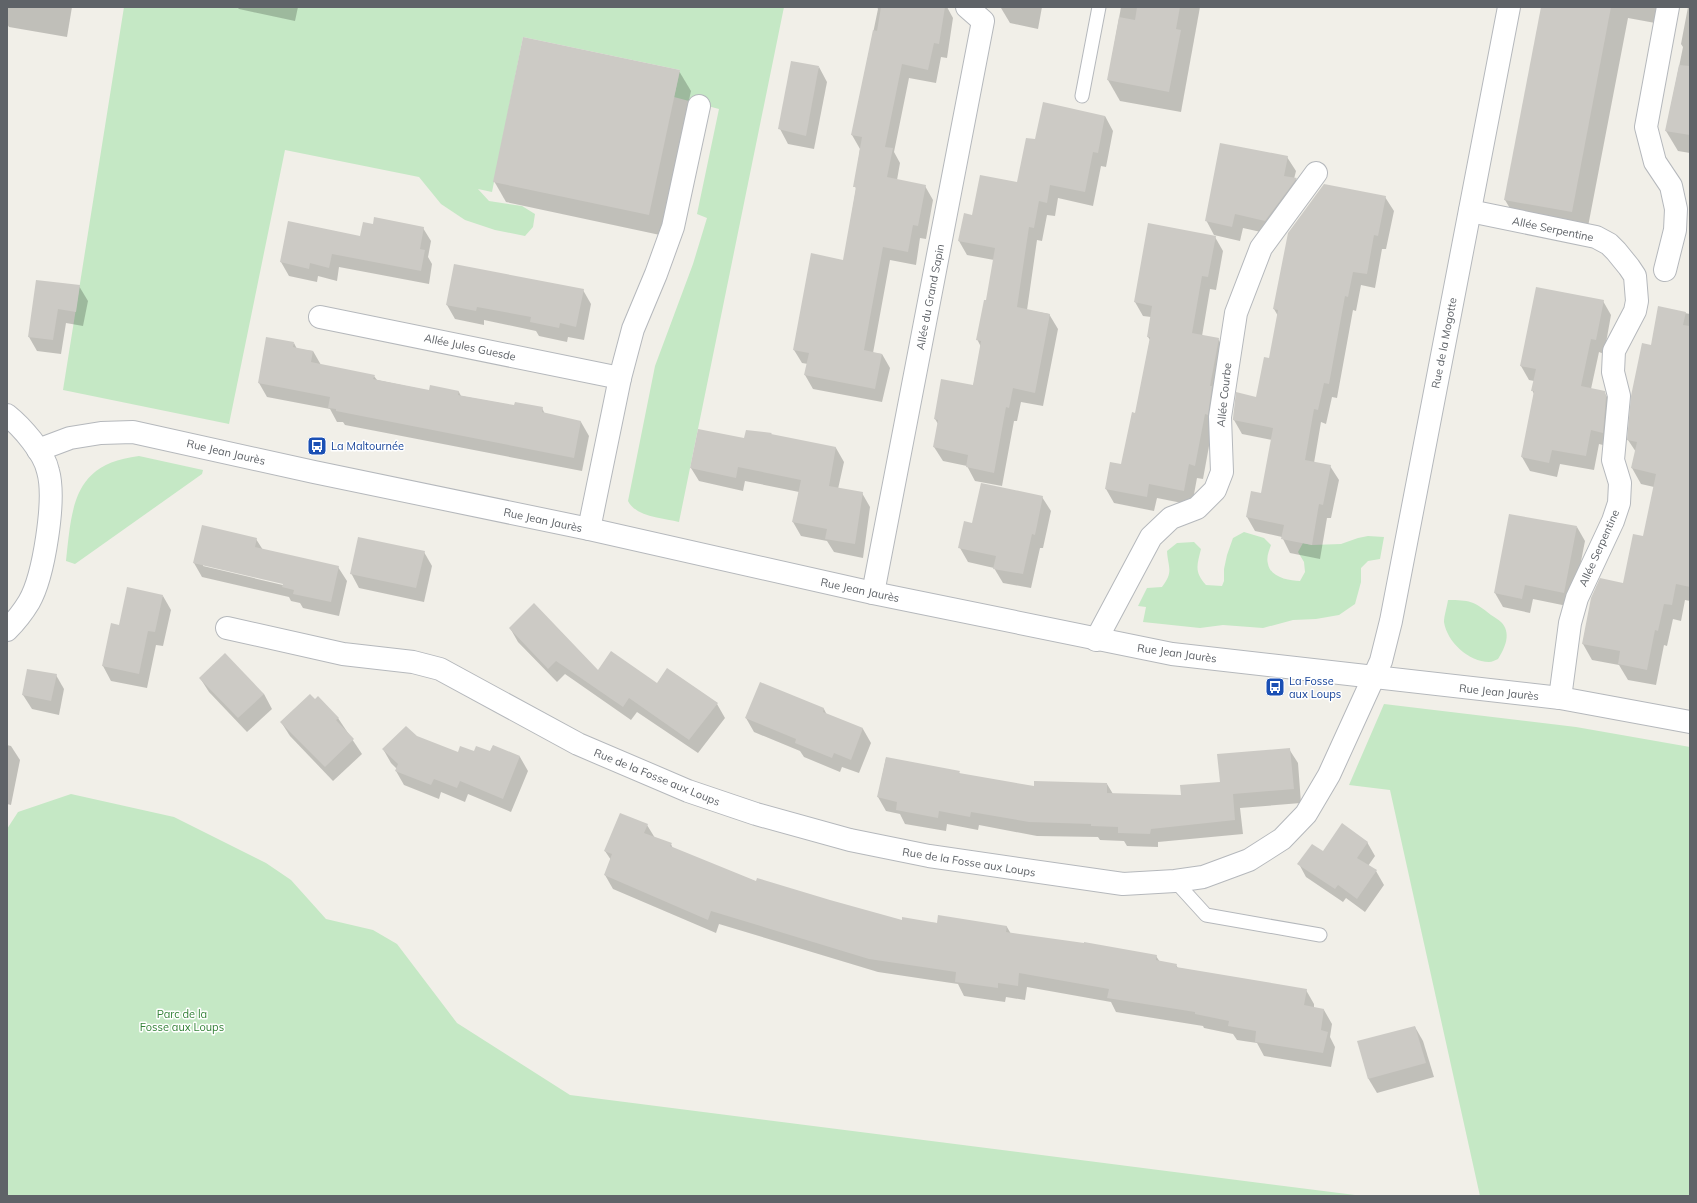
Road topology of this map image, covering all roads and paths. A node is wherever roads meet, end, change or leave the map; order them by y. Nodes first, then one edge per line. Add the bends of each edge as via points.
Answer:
1 (967, 7) edge
2 (1099, 7) edge
3 (1509, 7) edge
4 (1668, 7) edge
5 (1082, 96) dead end
6 (699, 106) dead end
7 (1316, 173) dead end
8 (1470, 211) junction
9 (1665, 270) dead end
10 (320, 317) dead end
11 (620, 378) junction
12 (7, 415) edge
13 (38, 450) junction
14 (588, 529) junction
15 (873, 593) junction
16 (227, 628) dead end
17 (7, 630) edge
18 (1096, 640) junction
19 (1374, 677) junction
20 (1560, 698) junction
21 (1690, 722) edge
22 (1175, 882) junction
23 (1320, 935) dead end

1 - 15 street, Allée du Grand Sapin via 983,21
2 - 5 lane
3 - 8 street, Rue de la Mogotte
4 - 9 street via 1646,127 1655,162 1671,186 1676,209 1675,230
6 - 11 street via 673,226 633,329
7 - 18 street, Allée Courbe via 1261,248 1236,313 1220,417 1222,472 1215,490 1197,508 1171,518 1151,537
8 - 19 street, Rue de la Mogotte via 1391,621 1381,661
8 - 20 street, Allée Serpentine via 1596,237 1609,244 1635,276 1635,311 1614,351 1613,372 1619,396 1613,460 1620,483 1619,503 1577,598 1570,624
10 - 11 street, Allée Jules Guesde
11 - 14 street
12 - 13 street via 16,422
13 - 14 street, Rue Jean Jaurès via 70,438 101,433 133,432
13 - 17 street via 48,470 50,492 44,556 30,601
14 - 15 street, Rue Jean Jaurès
15 - 18 street, Rue Jean Jaurès
16 - 22 street, Rue de la Fosse aux Loups via 343,654 413,662 440,669 578,744 688,791 756,814 850,840 929,856 1123,884
18 - 19 street, Rue Jean Jaurès via 1172,654
19 - 20 street, Rue Jean Jaurès
19 - 22 street, Rue de la Fosse aux Loups via 1329,775 1306,814 1282,839 1249,860 1203,877
20 - 21 street, Rue Jean Jaurès
22 - 23 lane via 1206,915

